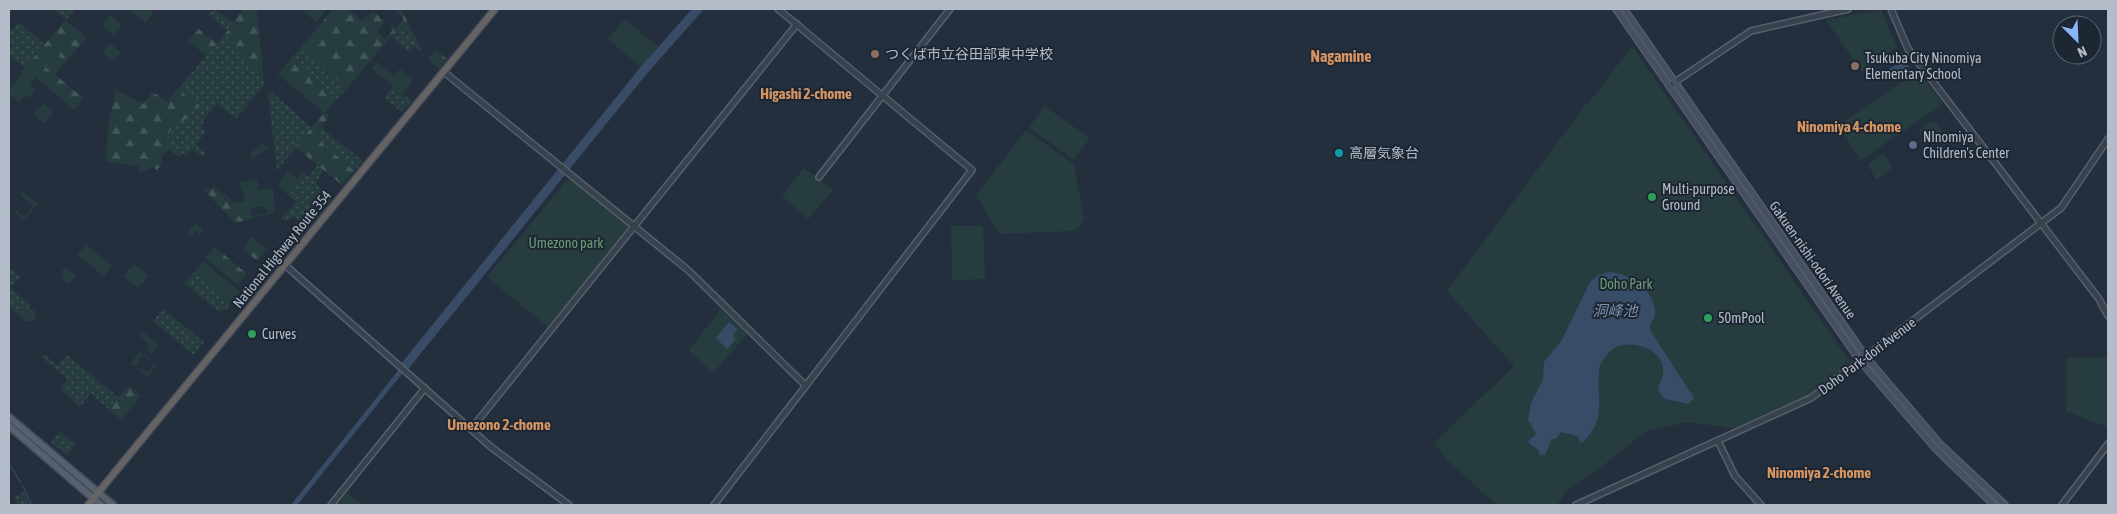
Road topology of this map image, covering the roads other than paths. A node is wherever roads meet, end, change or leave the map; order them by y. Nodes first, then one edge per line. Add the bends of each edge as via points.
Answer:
1 (495, 9) edge
2 (778, 9) edge
3 (950, 9) edge
4 (1616, 9) edge
5 (1624, 9) edge
6 (1848, 9) edge
7 (1891, 9) edge
8 (796, 24) junction
9 (444, 72) junction
10 (1672, 84) junction
11 (883, 95) junction
12 (2108, 139) edge
13 (819, 177) dead end
14 (2041, 223) junction
15 (634, 227) junction
16 (285, 265) junction
17 (2108, 316) edge
18 (1866, 357) junction
19 (1860, 361) junction
20 (806, 386) junction
21 (425, 388) junction
22 (9, 416) edge
23 (9, 426) edge
24 (471, 429) junction
25 (1718, 441) junction
26 (2108, 444) edge
27 (98, 492) junction
28 (94, 498) junction
29 (88, 505) edge
30 (101, 505) edge
31 (113, 505) edge
32 (331, 505) edge
33 (569, 505) edge
34 (714, 505) edge
35 (1576, 505) edge
36 (1761, 505) edge
37 (1994, 505) edge
38 (2005, 505) edge
39 (2062, 505) edge

1 - 9 highway, National Highway Route 354
2 - 8 street
3 - 11 street
4 - 10 main road, Gakuen-nishi-odori Avenue
5 - 10 main road, Gakuen-nishi-odori Avenue
6 - 10 street via 1751,31
7 - 14 street via 1908,49
8 - 11 street
8 - 15 street
9 - 15 street
9 - 16 highway, National Highway Route 354
10 - 18 main road, Gakuen-nishi-odori Avenue
10 - 19 main road, Gakuen-nishi-odori Avenue
11 - 13 street
11 - 20 street via 972,170
12 - 14 street, Doho Park-dori Avenue via 2065,204
14 - 17 street via 2099,299
14 - 18 street, Doho Park-dori Avenue
15 - 20 street via 688,270
15 - 24 street
16 - 21 street
16 - 27 highway, National Highway Route 354
18 - 19 street, Doho Park-dori Avenue
18 - 38 main road, Gakuen-nishi-odori Avenue via 1940,444
19 - 25 street, Doho Park-dori Avenue via 1806,401
19 - 37 main road, Gakuen-nishi-odori Avenue via 1935,448
20 - 34 street
21 - 24 street
21 - 32 street
22 - 27 main road
23 - 28 main road
24 - 33 street
25 - 35 street, Doho Park-dori Avenue
25 - 36 street via 1736,476
26 - 39 street
27 - 28 highway, National Highway Route 354
27 - 31 main road
28 - 29 highway, National Highway Route 354
28 - 30 main road

